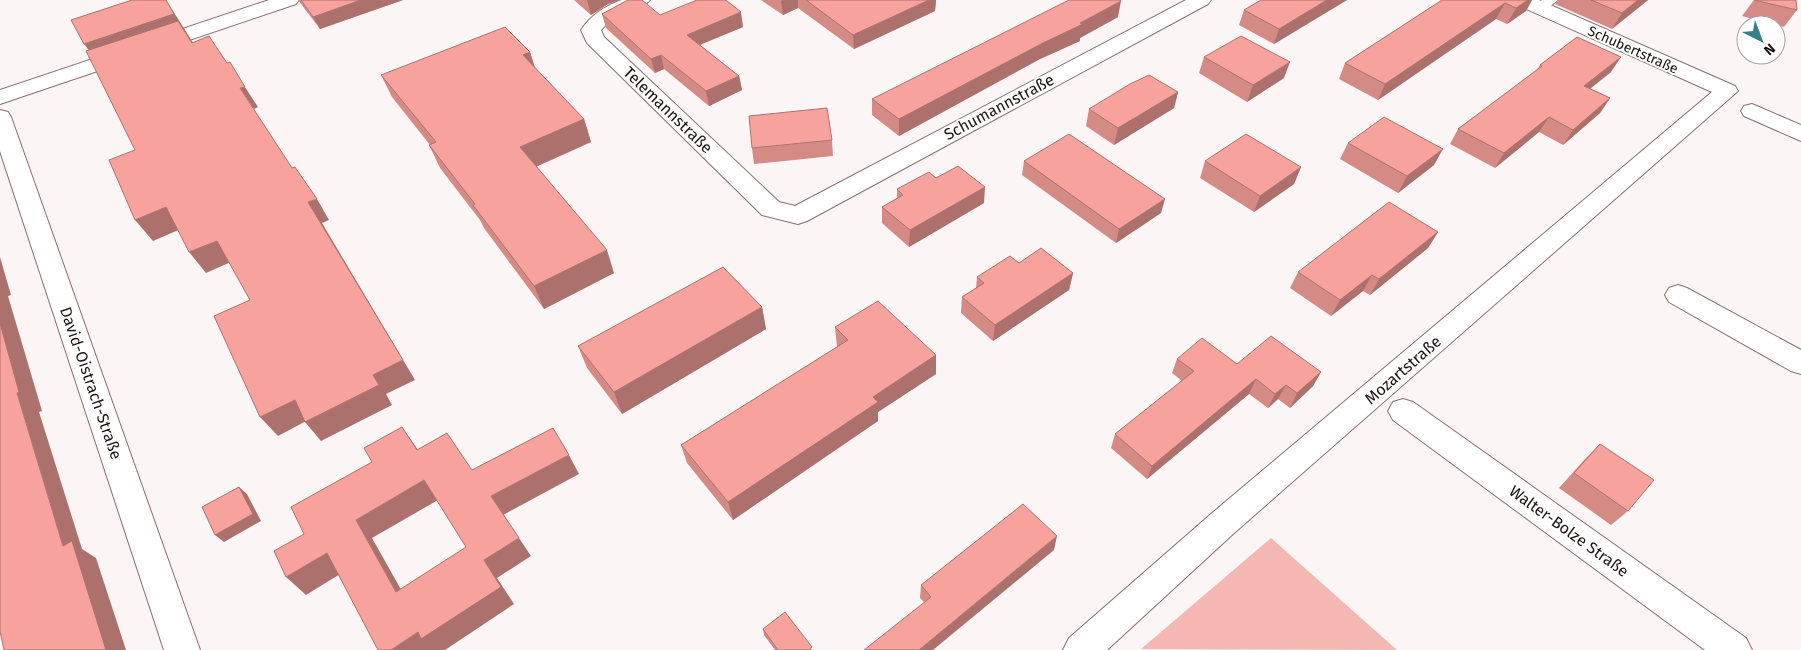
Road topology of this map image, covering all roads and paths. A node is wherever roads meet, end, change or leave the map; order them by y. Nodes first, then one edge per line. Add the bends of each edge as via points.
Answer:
1 (289, 0) edge
2 (640, 0) edge
3 (1201, 0) edge
4 (1537, 3) edge
5 (1727, 92) joint
6 (0, 97) edge
7 (1752, 111) dead end
8 (0, 117) edge
9 (1801, 134) edge
10 (798, 215) joint
11 (1678, 295) dead end
12 (1801, 363) edge
13 (1403, 411) dead end
14 (182, 650) edge
15 (1081, 650) edge
16 (1734, 650) edge

1 - 6 street
2 - 10 street, Telemannstraße via 608,12 597,20 591,30 594,39 770,208
3 - 10 street, Schumannstraße
4 - 5 street, Schubertstraße
5 - 15 street, Mozartstraße via 1222,524
7 - 9 street
8 - 14 street, David-Oistrach-Straße
11 - 12 street
13 - 16 street, Walter-Bolze Straße

